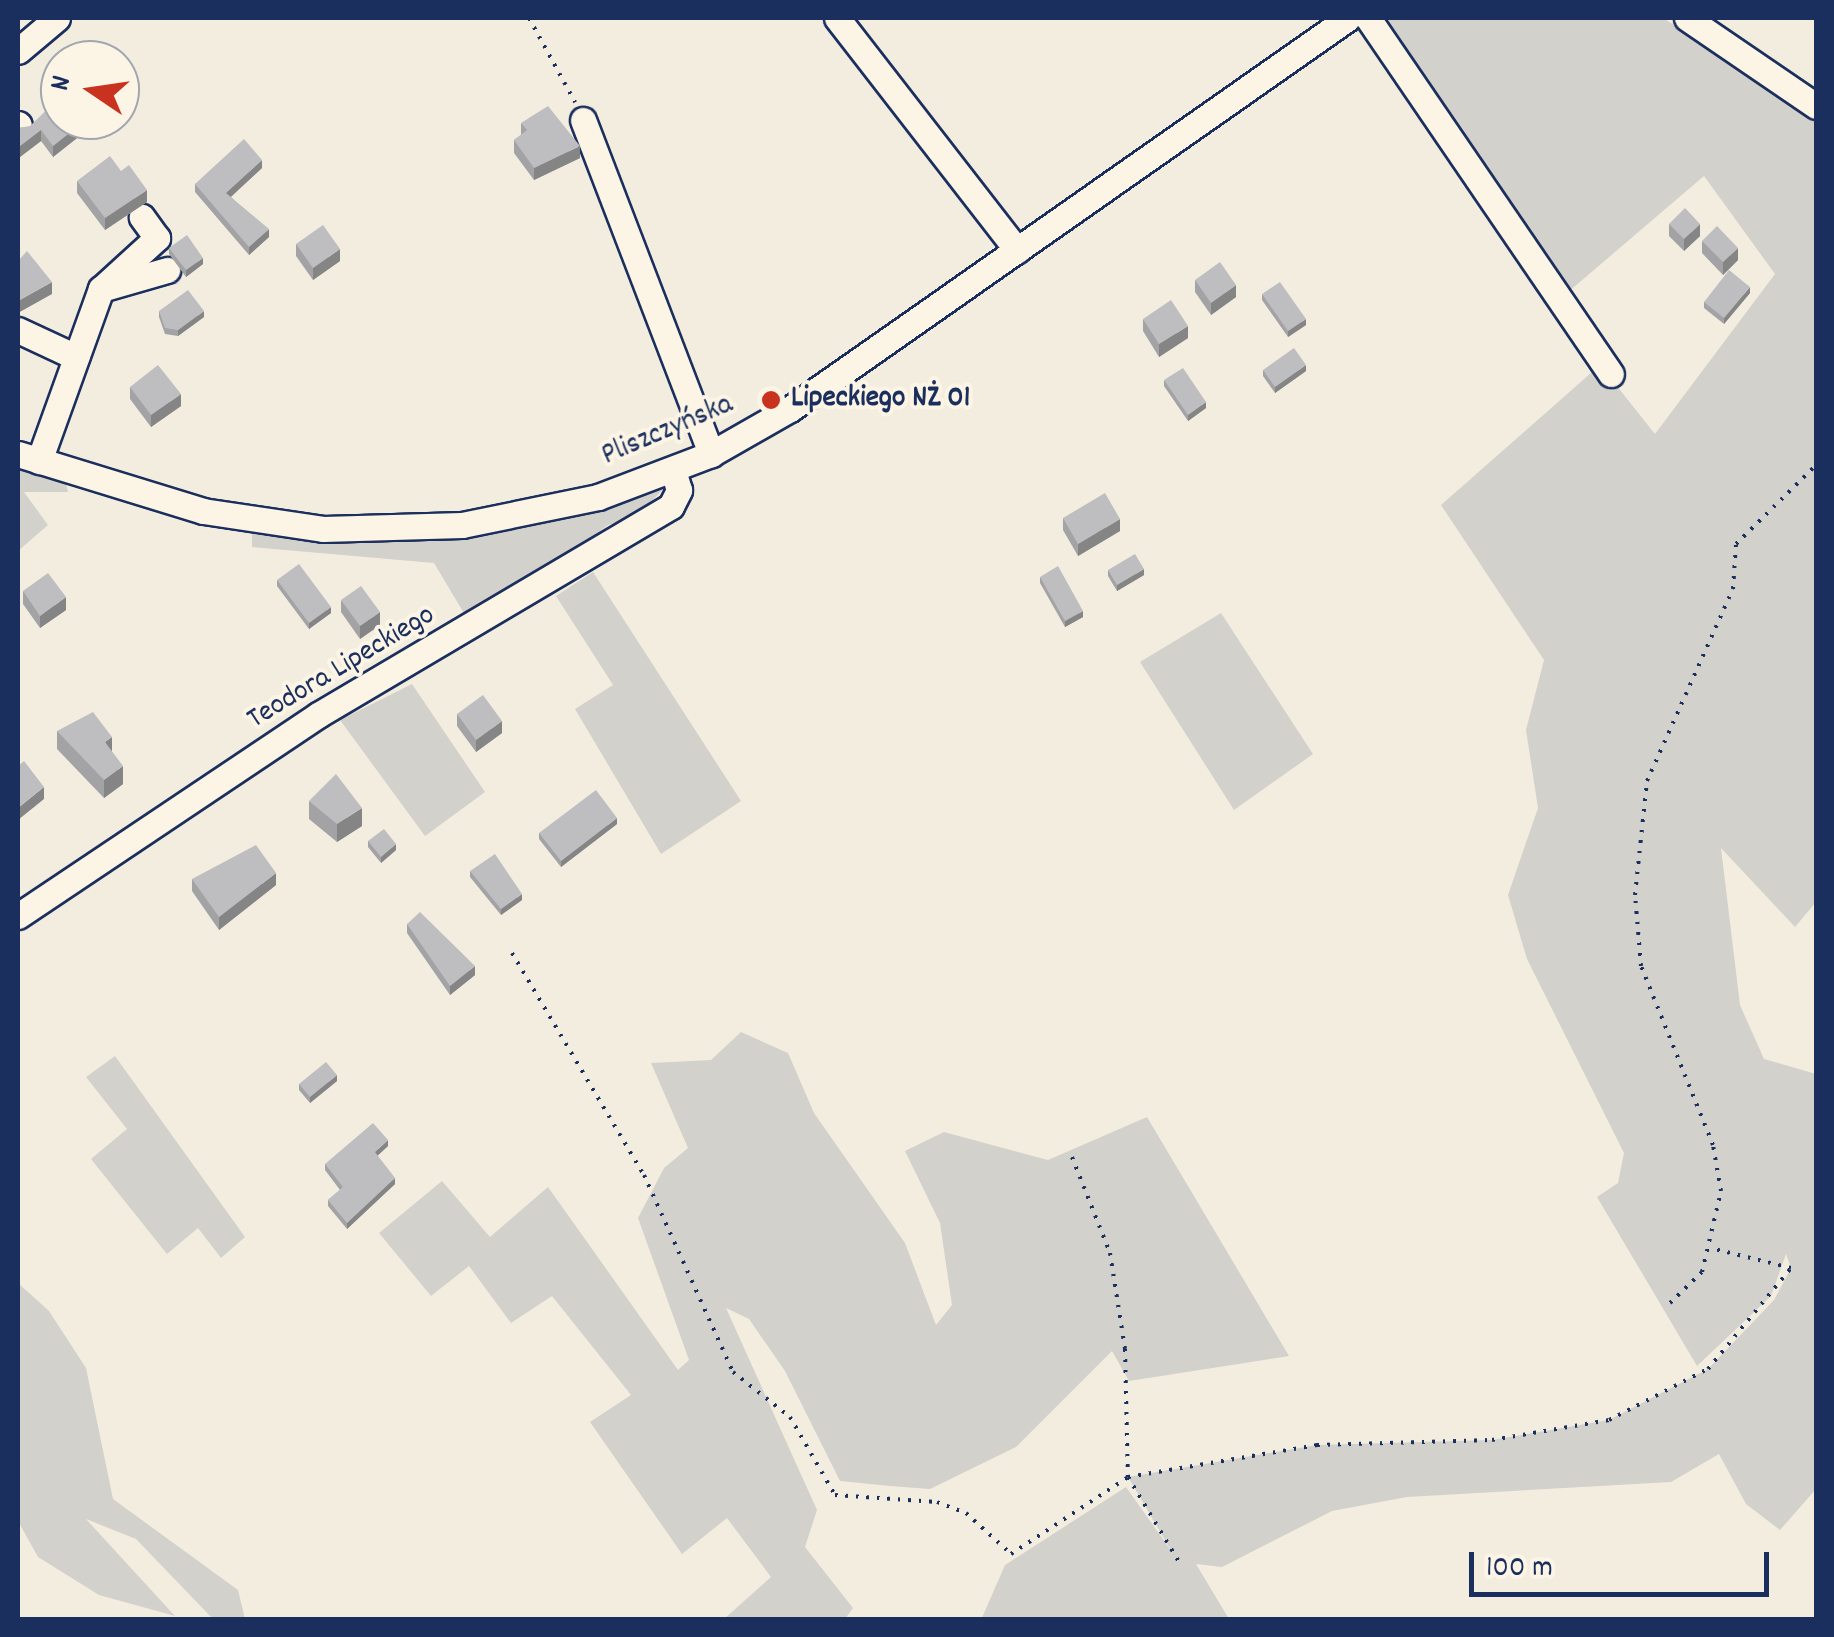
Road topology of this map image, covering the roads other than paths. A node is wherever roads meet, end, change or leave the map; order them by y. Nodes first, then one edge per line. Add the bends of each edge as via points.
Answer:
1 (56, 18) edge
2 (837, 18) edge
3 (1348, 18) edge
4 (1368, 18) edge
5 (1687, 18) edge
6 (18, 52) edge
7 (1816, 106) edge
8 (583, 120) road end
9 (142, 217) dead end
10 (1016, 250) junction
11 (167, 270) dead end
12 (102, 288) junction
13 (18, 330) edge
14 (76, 357) junction
15 (1612, 374) dead end
16 (710, 454) junction
17 (28, 458) edge
18 (673, 470) junction
19 (18, 916) edge

1 - 6 street
2 - 10 street
3 - 10 street, Pliszczyńska
4 - 15 street
5 - 7 street
8 - 16 street
9 - 12 street via 157,238
10 - 16 street, Pliszczyńska
11 - 12 street
12 - 14 street
13 - 14 street
14 - 17 street
16 - 18 street, Pliszczyńska
17 - 18 street, Pliszczyńska via 220,514 358,530 521,517
18 - 19 street, Teodora Lipeckiego via 679,490 671,506 318,715

